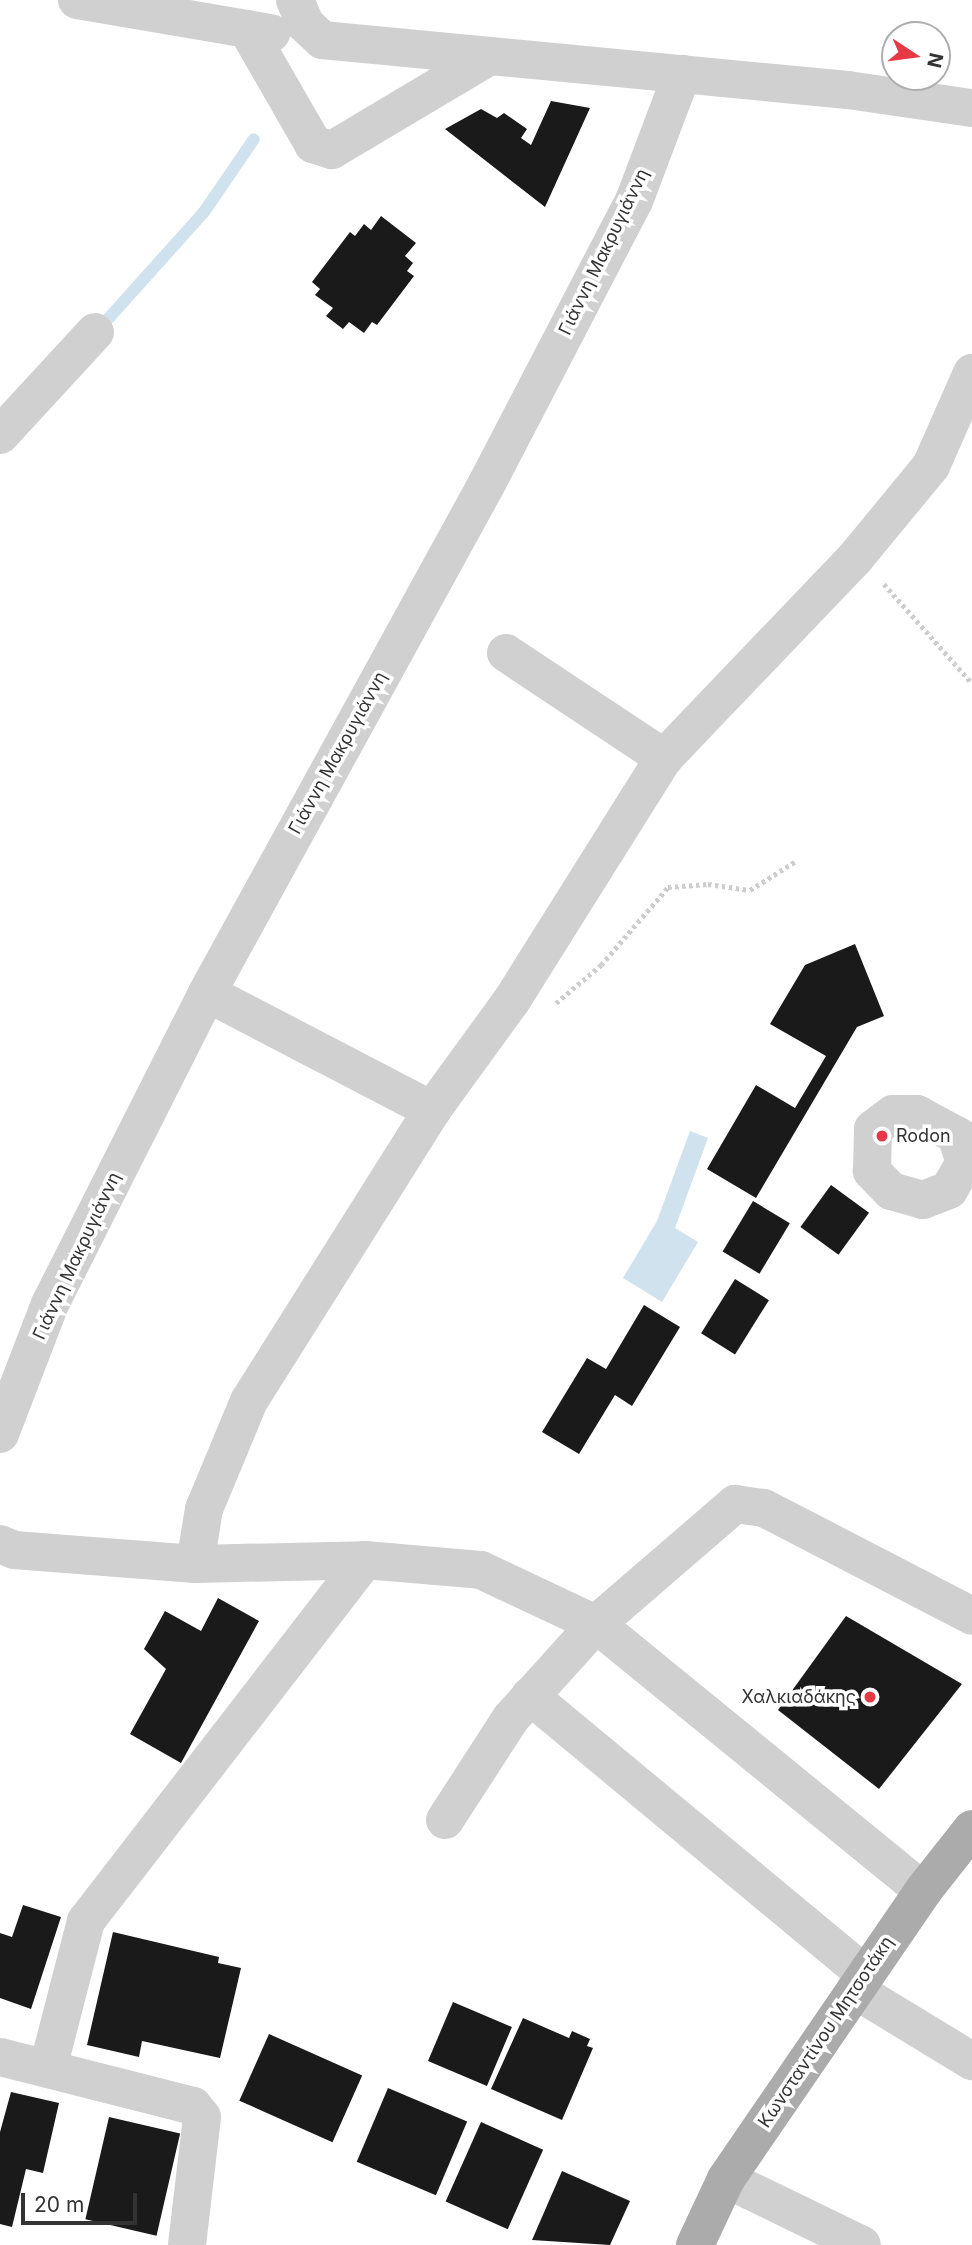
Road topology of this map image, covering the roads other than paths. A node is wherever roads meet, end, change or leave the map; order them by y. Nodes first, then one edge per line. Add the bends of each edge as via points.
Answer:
1 (76, 0) edge
2 (295, 0) edge
3 (247, 29) junction
4 (322, 40) junction
5 (488, 57) junction
6 (682, 74) junction
7 (972, 108) edge
8 (95, 332) dead end
9 (972, 373) edge
10 (0, 435) edge
11 (506, 653) dead end
12 (664, 758) junction
13 (207, 993) junction
14 (432, 1110) junction
15 (0, 1434) edge
16 (0, 1544) edge
17 (365, 1560) junction
18 (195, 1564) junction
19 (972, 1616) edge
20 (596, 1624) junction
21 (530, 1696) junction
22 (445, 1820) dead end
23 (972, 1829) edge
24 (923, 1891) junction
25 (860, 1982) junction
26 (0, 2057) edge
27 (972, 2061) edge
28 (48, 2068) junction
29 (726, 2179) junction
30 (187, 2245) edge
31 (695, 2245) edge
32 (862, 2245) edge

1 - 3 street
2 - 4 street via 305,24
3 - 4 street
3 - 5 street via 313,144 332,150
4 - 5 street
5 - 6 street
6 - 7 street
6 - 13 street, Γιάννη Μακρυγιάννη via 634,201 486,485
8 - 10 street
9 - 12 street via 931,466 856,557
11 - 12 street
12 - 14 street via 512,1000
13 - 14 street
13 - 15 street, Γιάννη Μακρυγιάννη via 50,1304
14 - 18 street via 249,1401 204,1509
16 - 18 street via 14,1550
17 - 18 street
17 - 20 street via 481,1570 542,1594
17 - 28 street via 86,1922
19 - 20 street via 749,1503 735,1504
20 - 21 street
20 - 24 street
21 - 22 street
21 - 25 street
23 - 24 main road, Κωνσταντίνου Μητσοτάκη
24 - 25 main road, Κωνσταντίνου Μητσοτάκη
25 - 27 street
25 - 29 main road, Κωνσταντίνου Μητσοτάκη
26 - 28 street
28 - 30 street via 193,2106 202,2116
29 - 31 main road, Κωνσταντίνου Μητσοτάκη
29 - 32 street

